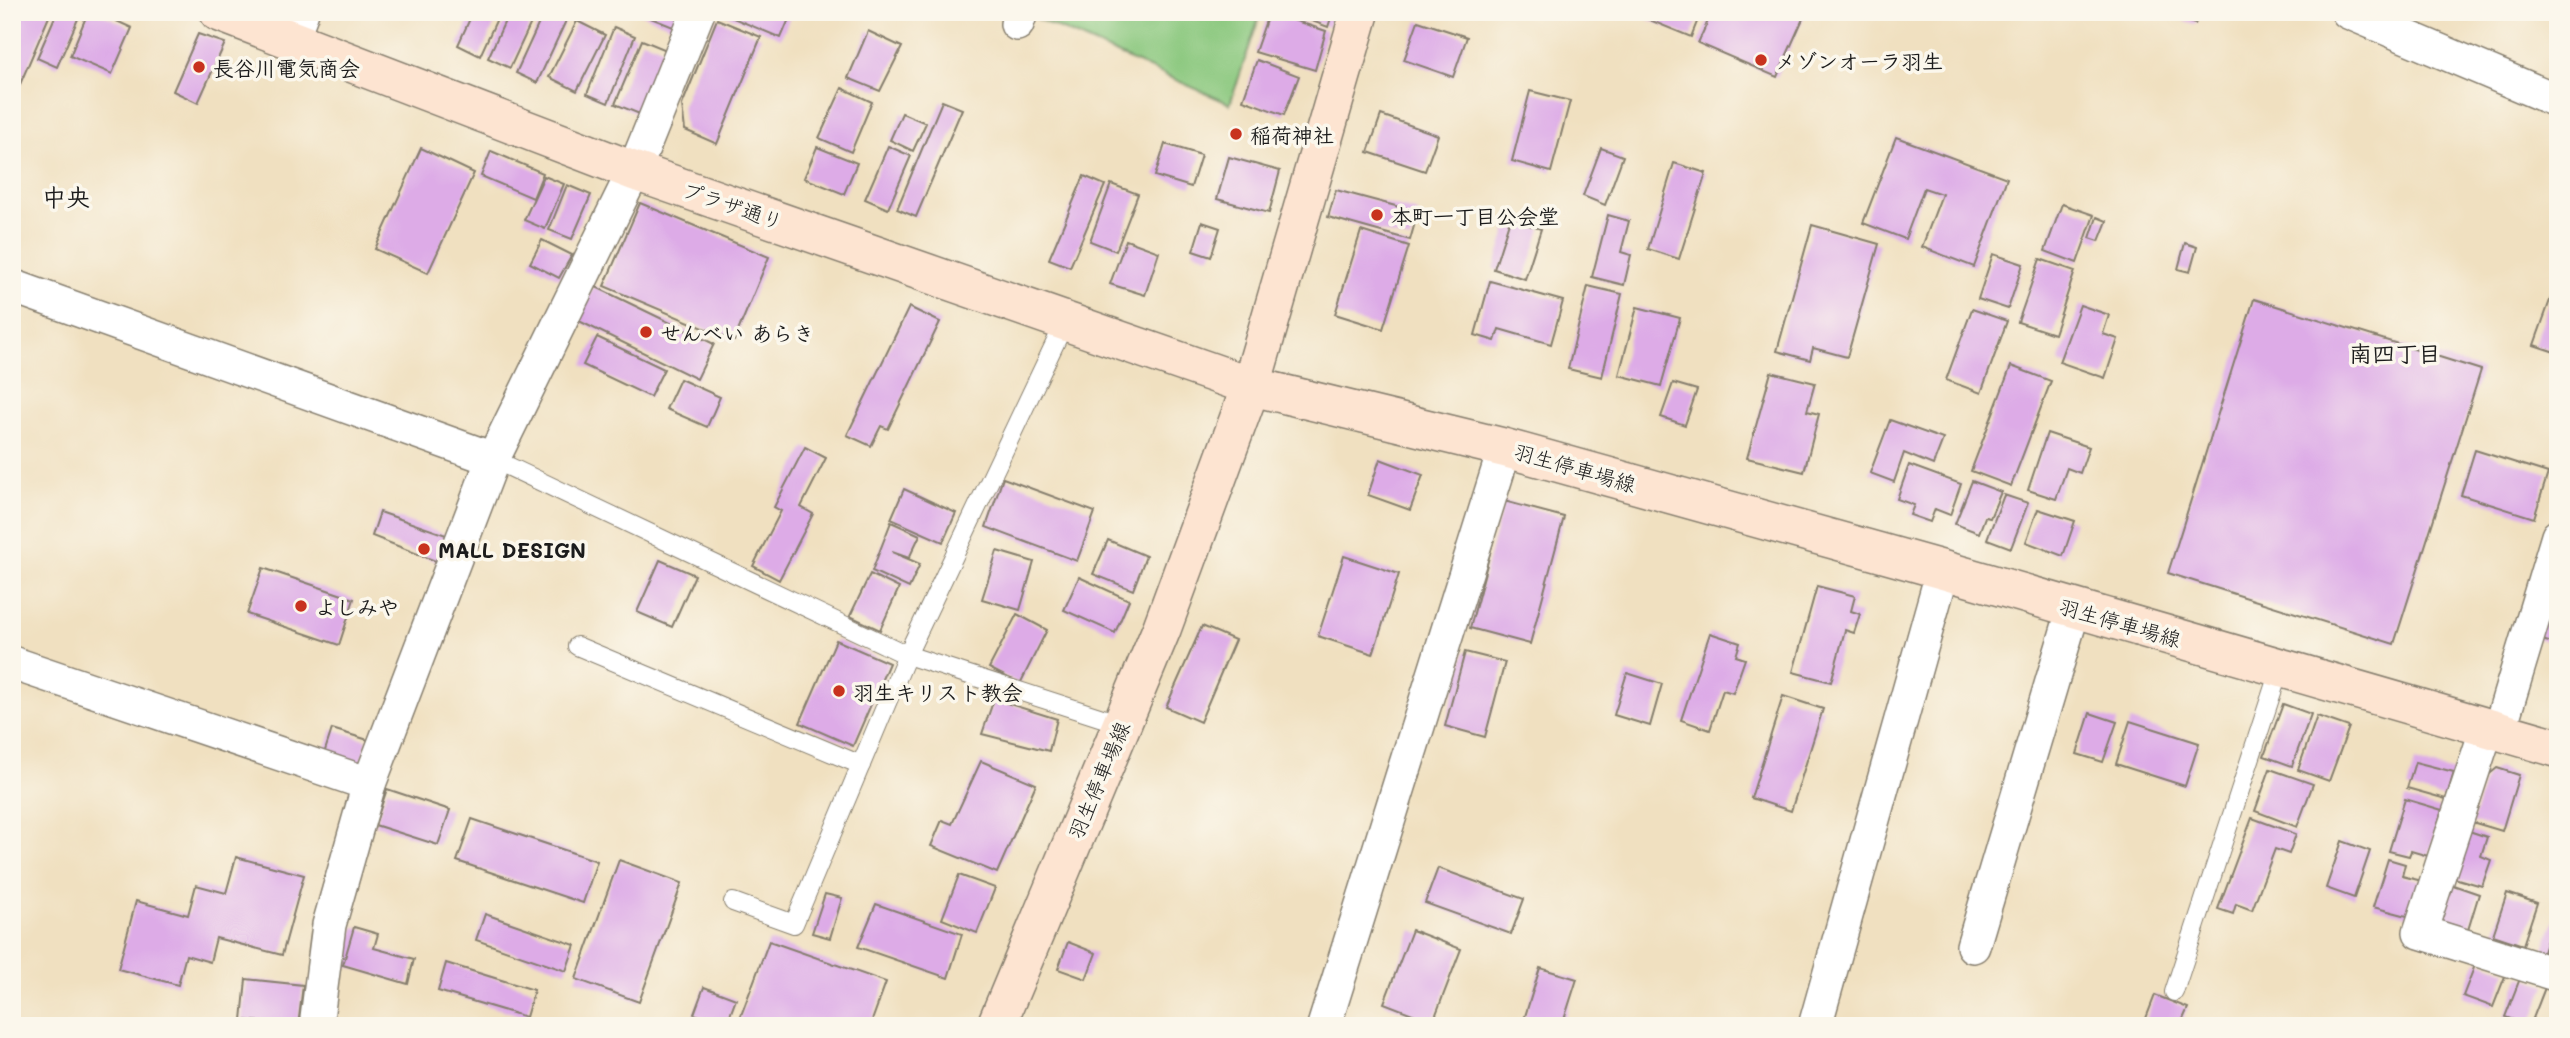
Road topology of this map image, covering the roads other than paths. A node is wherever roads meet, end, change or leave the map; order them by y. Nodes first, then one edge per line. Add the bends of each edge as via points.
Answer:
1 (219, 12) edge
2 (698, 12) edge
3 (1360, 12) edge
4 (2348, 12) edge
5 (297, 25) edge
6 (2558, 101) edge
7 (634, 171) junction
8 (12, 286) edge
9 (1066, 320) junction
10 (1251, 386) junction
11 (1505, 448) junction
12 (493, 459) junction
13 (2558, 536) edge
14 (1943, 570) junction
15 (2074, 608) junction
16 (577, 646) dead end
17 (907, 654) junction
18 (12, 663) edge
19 (2280, 668) junction
20 (1121, 724) junction
21 (2493, 729) junction
22 (2558, 748) edge
23 (860, 765) junction
24 (369, 784) junction
25 (733, 902) dead end
26 (1973, 946) dead end
27 (2558, 975) edge
28 (2175, 992) dead end
29 (316, 1026) edge
30 (996, 1026) edge
31 (1324, 1026) edge
32 (1815, 1026) edge

1 - 5 main road, プラザ通り
2 - 7 street
3 - 10 main road
4 - 6 street
5 - 7 main road, プラザ通り
7 - 9 main road, プラザ通り
7 - 12 street
8 - 12 street
9 - 10 main road, プラザ通り
9 - 17 lane
10 - 11 main road, 羽生停車場線
10 - 20 main road, 羽生停車場線 via 1162,628
11 - 14 main road, 羽生停車場線
11 - 31 street
12 - 17 lane
12 - 24 street
13 - 21 street
14 - 15 main road, 羽生停車場線
14 - 32 street
15 - 19 main road, 羽生停車場線
15 - 26 street
16 - 23 lane
17 - 20 lane
17 - 23 lane
18 - 24 street
19 - 21 main road, 羽生停車場線
19 - 28 lane
20 - 30 main road, 羽生停車場線
21 - 22 main road, 羽生停車場線
21 - 27 street via 2420,932
23 - 25 lane via 794,924
24 - 29 street via 329,925

